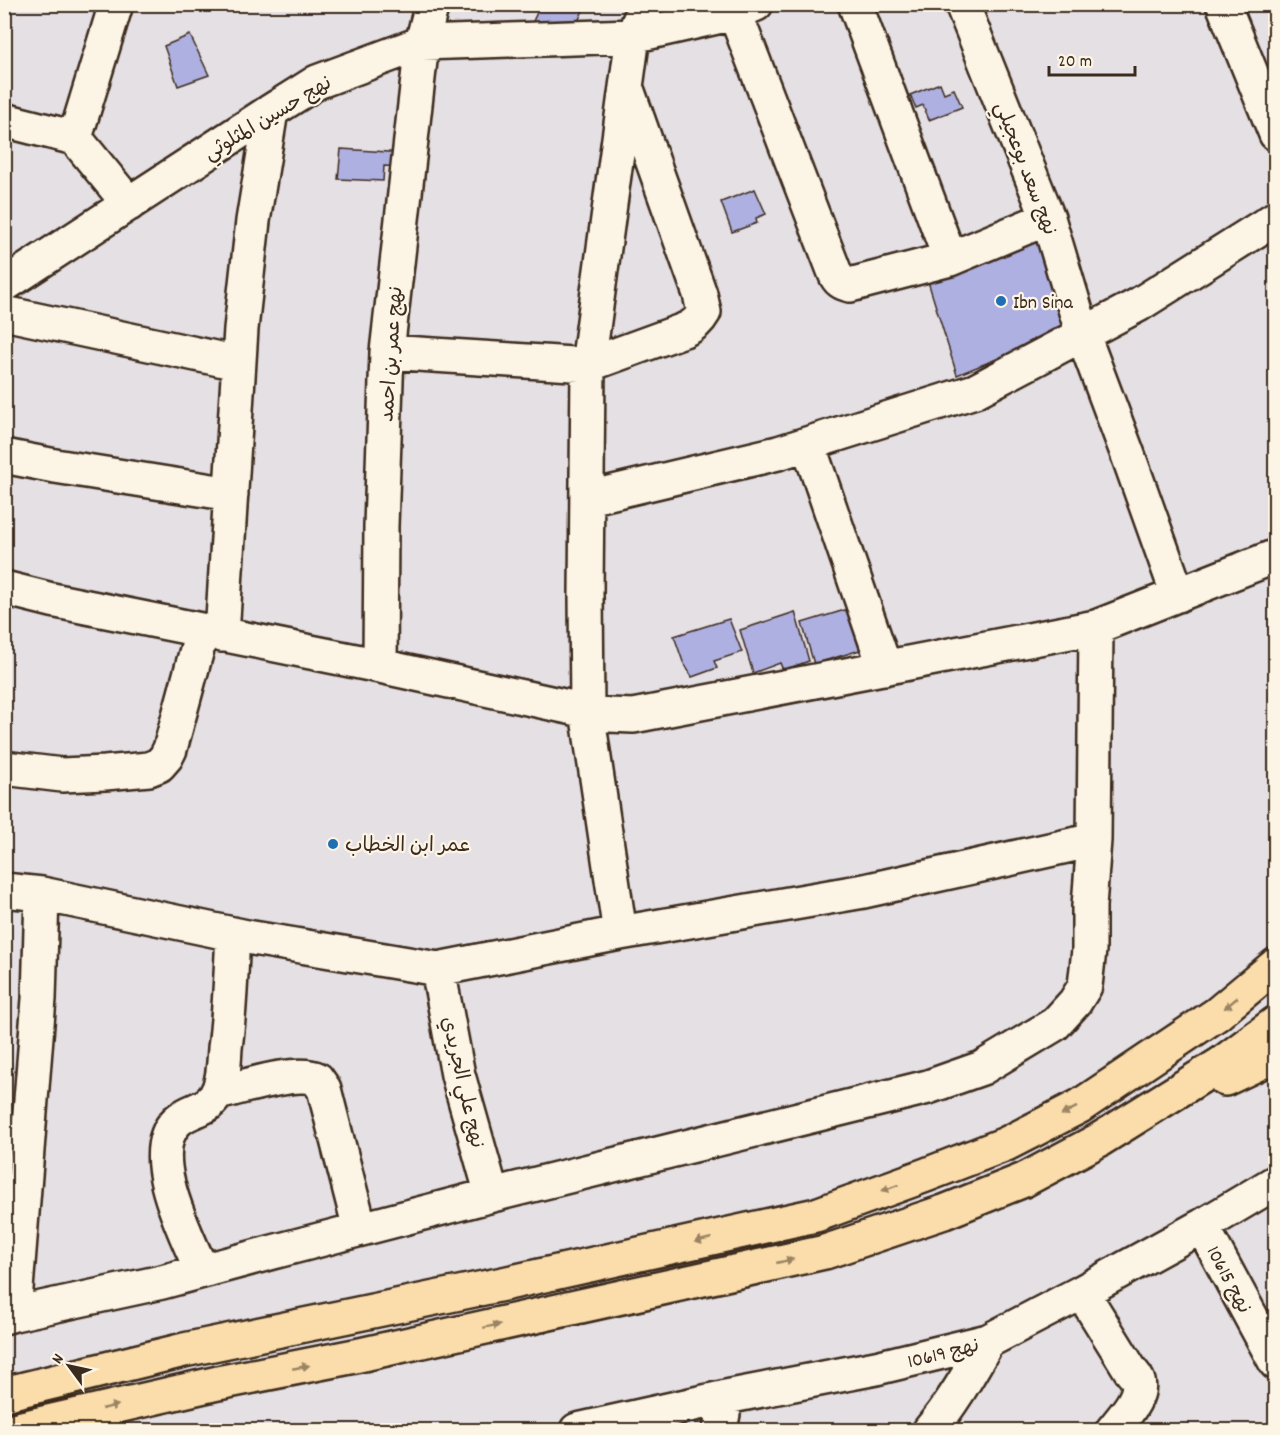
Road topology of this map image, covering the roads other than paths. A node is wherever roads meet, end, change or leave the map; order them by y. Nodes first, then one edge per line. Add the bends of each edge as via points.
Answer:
1 (116, 4) edge
2 (432, 4) edge
3 (646, 4) edge
4 (855, 4) edge
5 (962, 4) edge
6 (1223, 4) edge
7 (746, 9) edge
8 (633, 36) junction
9 (422, 43) junction
10 (626, 88) junction
11 (271, 111) junction
12 (4, 120) edge
13 (1275, 134) edge
14 (75, 138) junction
15 (129, 204) junction
16 (1048, 218) junction
17 (1275, 218) edge
18 (950, 259) junction
19 (4, 285) edge
20 (4, 313) edge
21 (1083, 335) junction
22 (387, 352) junction
23 (238, 363) junction
24 (588, 365) junction
25 (807, 444) junction
26 (4, 456) edge
27 (231, 494) junction
28 (588, 498) junction
29 (1275, 556) edge
30 (4, 588) edge
31 (1178, 595) junction
32 (1096, 627) junction
33 (212, 633) junction
34 (380, 666) junction
35 (885, 668) junction
36 (587, 711) junction
37 (4, 768) edge
38 (1094, 840) junction
39 (4, 890) edge
40 (42, 894) junction
41 (620, 933) junction
42 (233, 934) junction
43 (1275, 965) edge
44 (438, 969) junction
45 (1275, 1023) edge
46 (1275, 1055) edge
47 (217, 1093) junction
48 (1099, 1140) junction
49 (1275, 1182) edge
50 (492, 1194) junction
51 (1202, 1226) junction
52 (360, 1229) junction
53 (202, 1272) junction
54 (1082, 1292) junction
55 (9, 1315) edge
56 (988, 1341) junction
57 (1275, 1363) edge
58 (4, 1394) edge
59 (726, 1397) junction
60 (942, 1426) edge
61 (585, 1430) edge
62 (13, 1431) edge
63 (720, 1431) edge
64 (1113, 1431) edge

1 - 14 street
2 - 9 street, نهج عمر بن احمد
3 - 8 street
4 - 18 street
5 - 16 street, نهج سعد بوعجيلي
6 - 13 street
7 - 8 street, نهج حسين المثلوثي
7 - 18 street via 838,279 850,285
8 - 9 street, نهج حسين المثلوثي
8 - 10 street
9 - 11 street, نهج حسين المثلوثي via 317,82
9 - 22 street, نهج عمر بن احمد
10 - 24 street
10 - 24 street via 704,312 692,327
11 - 15 street, نهج حسين المثلوثي
11 - 23 street via 253,221
12 - 14 street
14 - 15 street
15 - 19 street, نهج حسين المثلوثي
16 - 18 street
16 - 21 street, نهج سعد بوعجيلي
17 - 21 street via 1138,305
20 - 23 street
21 - 25 street via 975,391
21 - 31 street, نهج سعد بوعجيلي
22 - 24 street
22 - 34 street, نهج عمر بن احمد
23 - 27 street
24 - 28 street
25 - 28 street
25 - 35 street
26 - 27 street
27 - 33 street
28 - 36 street
29 - 31 street
30 - 33 street
31 - 32 street
32 - 35 street
32 - 38 street
33 - 34 street
33 - 37 street via 170,749 159,765 62,775
34 - 36 street
35 - 36 street via 633,716
36 - 41 street
38 - 41 street via 864,891
38 - 50 street via 1085,986 1055,1024 991,1063 928,1088
39 - 40 street
40 - 42 street
40 - 55 street via 39,999
41 - 44 street
42 - 44 street
42 - 47 street via 228,1023
43 -> 58 highway via 1217,1014 1080,1106 1006,1144 816,1215 184,1350
44 - 50 street, نهج علي الجريدي via 458,1075
45 - 48 highway via 1221,1064
46 - 48 highway
47 - 52 street via 267,1081 304,1076 317,1079 324,1089
47 - 53 street via 206,1106 177,1121 166,1139 164,1154 171,1198
62 -> 48 highway via 825,1252 1024,1180
49 - 51 street, نهج 10619
50 - 52 street
51 - 54 street, نهج 10619
51 - 57 street, نهج 10615
52 - 53 street
53 - 55 street
54 - 56 street, نهج 10619
54 - 64 street via 1137,1379 1137,1397
56 - 59 street, نهج 10619
56 - 60 street
59 - 61 street, نهج 10619
59 - 63 street

